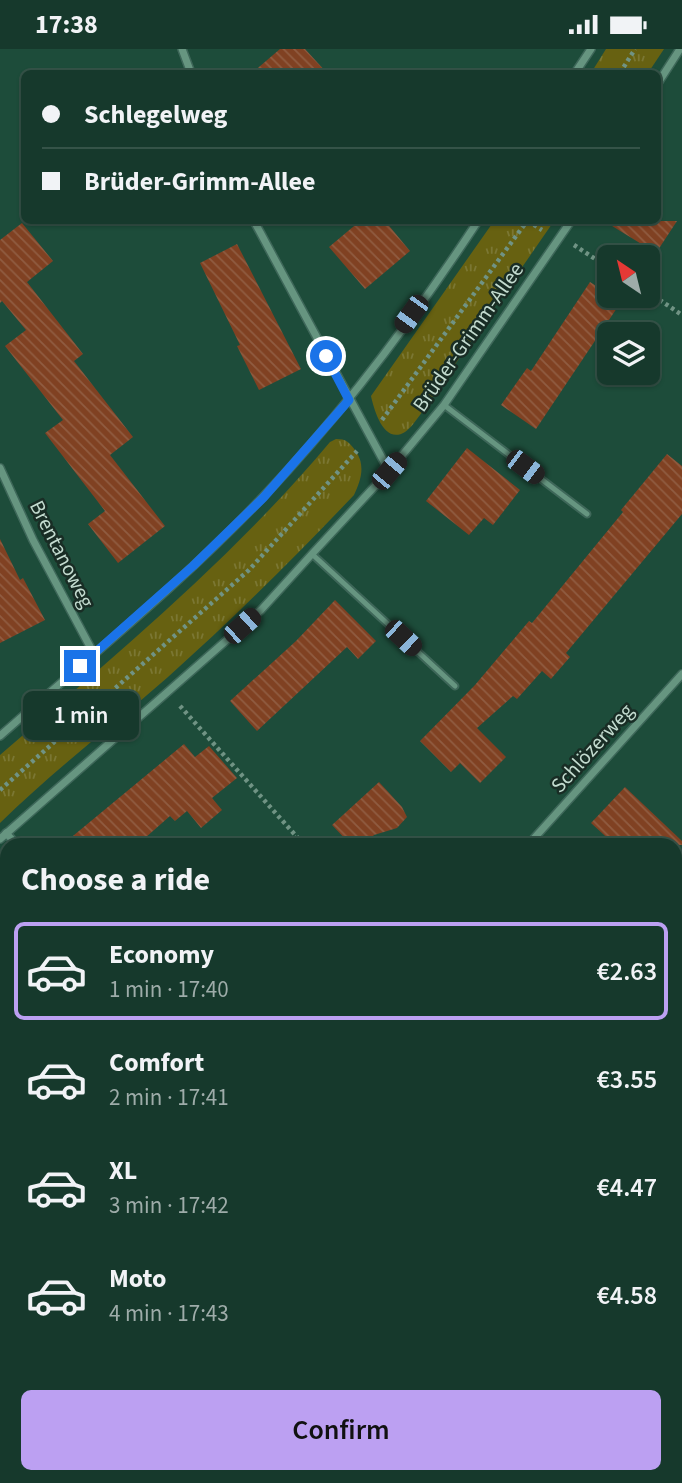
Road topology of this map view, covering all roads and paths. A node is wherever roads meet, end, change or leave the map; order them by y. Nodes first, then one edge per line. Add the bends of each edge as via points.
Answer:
1 (182, 49) edge
2 (591, 49) edge
3 (635, 49) edge
4 (680, 49) edge
5 (190, 70) edge
6 (577, 70) edge
7 (622, 70) edge
8 (661, 78) edge
9 (256, 224) edge
10 (476, 224) edge
11 (525, 224) edge
12 (568, 224) edge
13 (660, 300) edge
14 (682, 315) edge
15 (349, 400) junction
16 (444, 405) junction
17 (370, 437) junction
18 (0, 468) edge
19 (389, 471) junction
20 (587, 514) dead end
21 (312, 554) junction
22 (94, 654) junction
23 (682, 674) edge
24 (455, 686) dead end
25 (168, 692) junction
26 (0, 736) edge
27 (0, 790) edge
28 (3, 836) edge
29 (296, 838) edge
30 (534, 838) edge

1 - 5 street
2 - 6 street
3 - 7 path
4 - 8 street
9 - 15 street
10 - 15 street
11 - 17 path
12 - 16 street, Brüder-Grimm-Allee
13 - 14 path
15 - 17 street
15 - 22 street via 263,498
16 - 19 street, Brüder-Grimm-Allee
16 - 20 lane
17 - 19 street
17 - 27 path via 249,570
18 - 22 street, Brentanoweg
19 - 21 street, Brüder-Grimm-Allee
21 - 24 lane
21 - 25 street, Brüder-Grimm-Allee via 261,610
22 - 26 street
23 - 30 street, Schlözerweg
25 - 28 street, Brüder-Grimm-Allee
25 - 29 path

